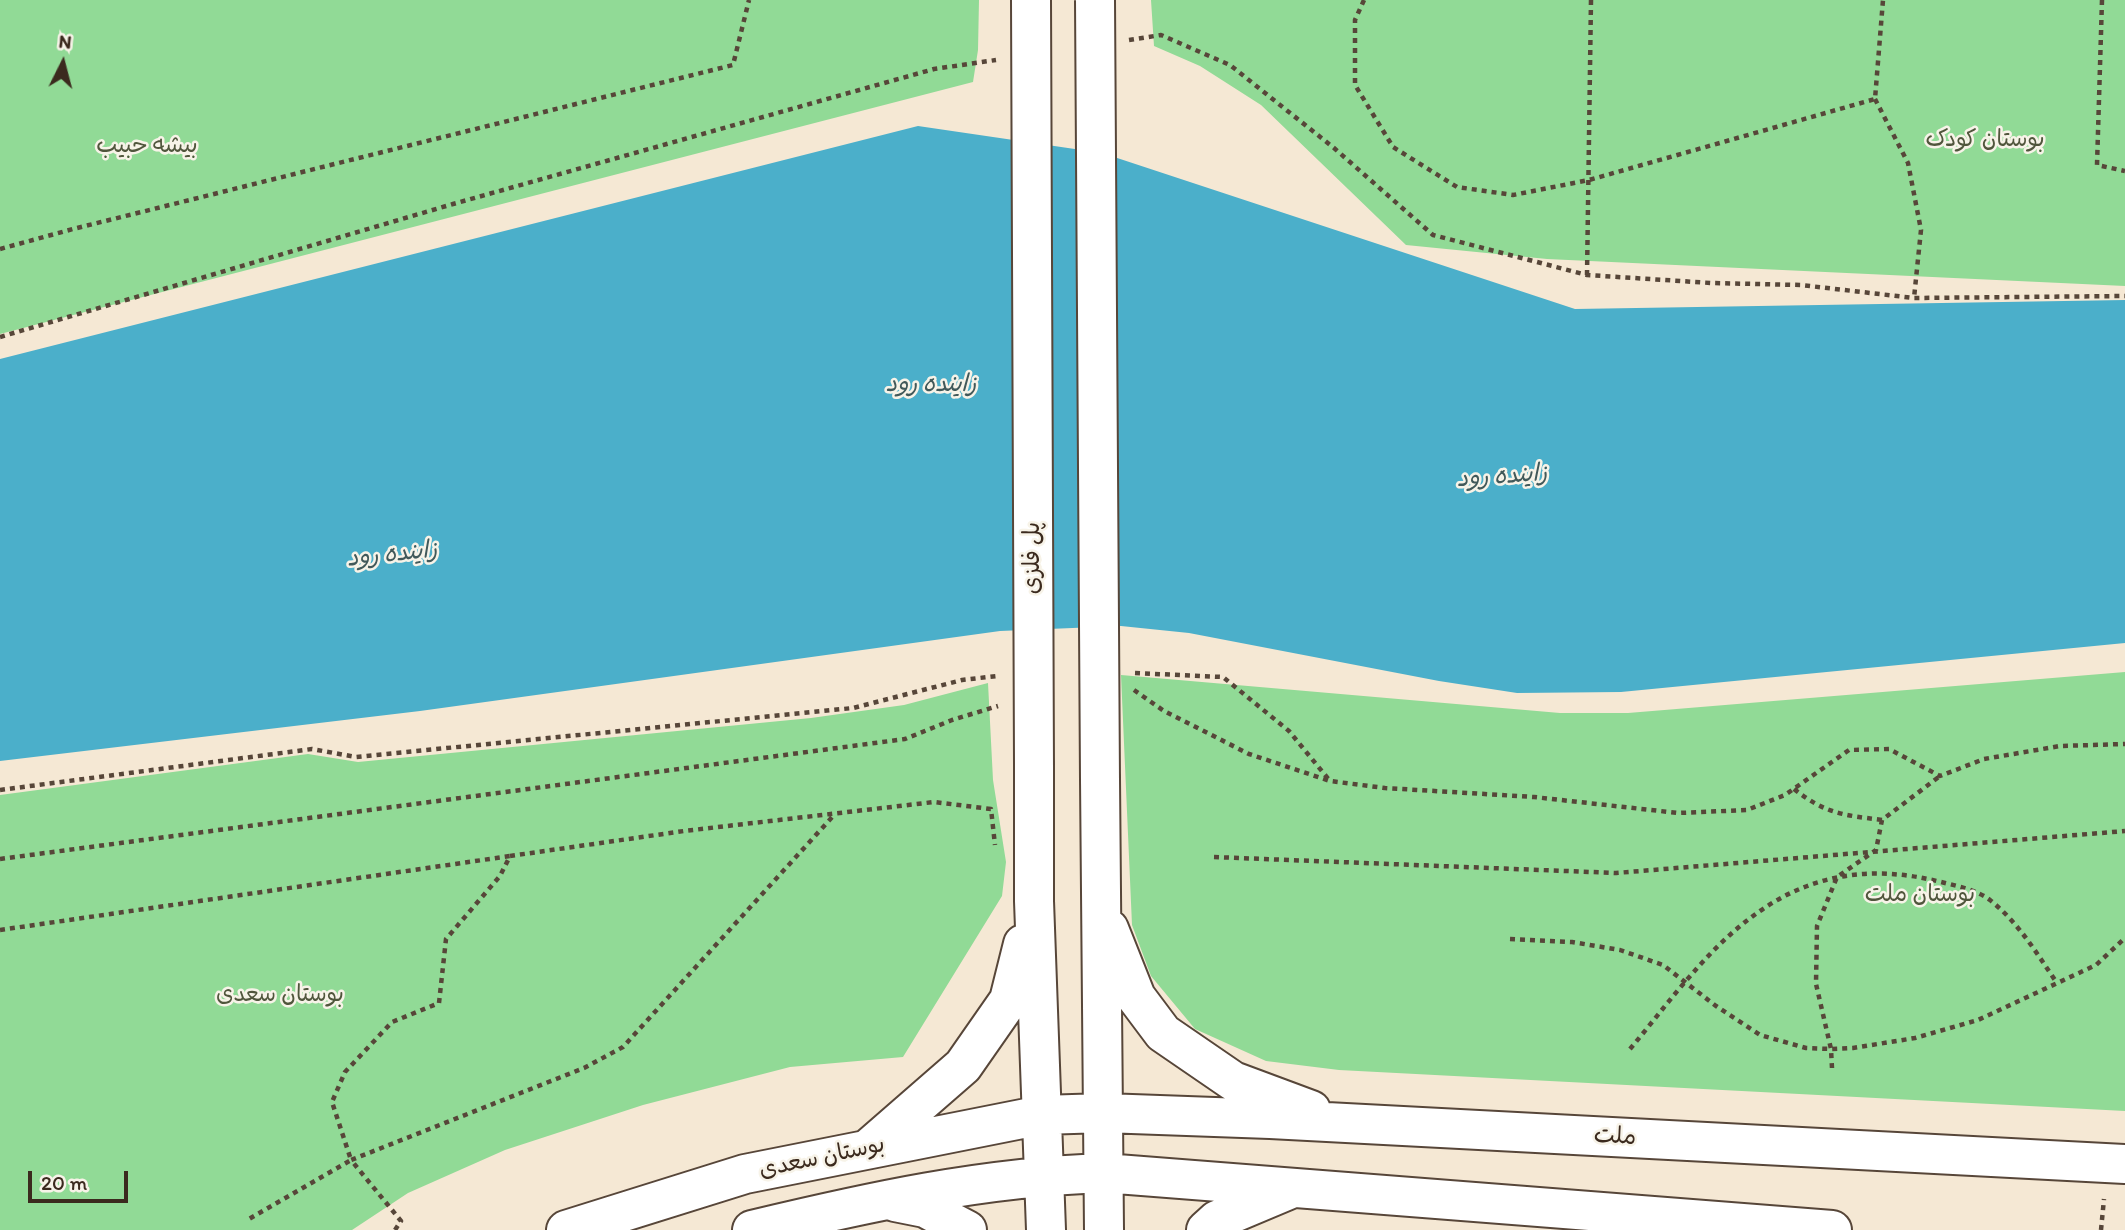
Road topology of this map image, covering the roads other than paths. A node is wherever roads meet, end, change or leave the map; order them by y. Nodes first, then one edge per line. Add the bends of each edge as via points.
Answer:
1 (1031, 0) edge
2 (1095, 0) edge
3 (1034, 901) junction
4 (1101, 907) junction
5 (1104, 1114) junction
6 (1042, 1115) junction
7 (1346, 1123) junction
8 (869, 1148) junction
9 (2125, 1164) edge
10 (1104, 1173) junction
11 (1046, 1175) junction
12 (1296, 1187) junction
13 (883, 1199) junction
14 (566, 1230) edge
15 (752, 1230) edge
16 (967, 1230) edge
17 (1046, 1230) edge
18 (1104, 1230) edge
19 (1206, 1230) edge
20 (1832, 1230) edge

1 - 3 main road, پل فلزی, bridge
2 - 4 main road, bridge
3 - 6 main road, پل فلزی
3 - 8 main road via 1009,1000 963,1066
4 - 5 main road
4 - 7 main road via 1136,997 1163,1033 1233,1081
5 - 6 main road, بوستان سعدی
5 - 7 main road, ملت
5 - 10 main road
6 - 8 main road, بوستان سعدی
6 - 11 main road, پل فلزی
7 - 9 main road, ملت
8 - 14 main road, بوستان سعدی via 745,1174
10 - 11 main road
10 - 12 main road
10 - 18 main road
11 - 13 main road
11 - 17 main road, پل فلزی
12 - 19 main road via 1217,1220
12 - 20 main road
13 - 15 main road
13 - 16 main road via 925,1208

